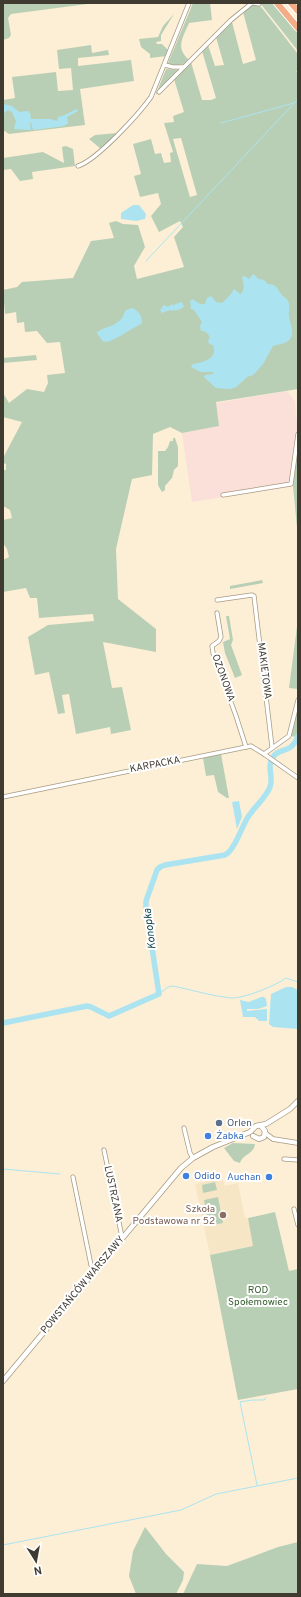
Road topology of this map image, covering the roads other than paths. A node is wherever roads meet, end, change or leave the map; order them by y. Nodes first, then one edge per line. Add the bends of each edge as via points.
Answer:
1 (189, 3) edge
2 (255, 3) edge
3 (277, 3) edge
4 (291, 3) edge
5 (298, 11) edge
6 (298, 28) edge
7 (165, 65) junction
8 (184, 67) junction
9 (160, 92) dead end
10 (78, 166) dead end
11 (298, 434) edge
12 (223, 495) dead end
13 (217, 600) dead end
14 (217, 613) dead end
15 (298, 700) edge
16 (246, 747) junction
17 (272, 747) junction
18 (264, 754) junction
19 (298, 778) edge
20 (3, 797) edge
21 (298, 1101) edge
22 (184, 1128) dead end
23 (263, 1129) junction
24 (253, 1133) junction
25 (262, 1138) junction
26 (278, 1140) junction
27 (298, 1143) edge
28 (104, 1150) dead end
29 (193, 1158) junction
30 (284, 1159) dead end
31 (298, 1160) edge
32 (73, 1177) dead end
33 (294, 1210) dead end
34 (298, 1226) edge
35 (122, 1238) junction
36 (94, 1270) junction
37 (3, 1381) edge

1 - 7 street
2 - 8 street via 239,13
3 - 6 highway
4 - 5 highway
7 - 8 street
7 - 10 street via 151,97 142,109 92,159
8 - 9 street
11 - 12 street via 291,484
13 - 17 street, MAKIETOWA via 254,596
14 - 16 street, OZONOWA via 222,637 212,646 213,653
15 - 17 street via 289,736
16 - 18 street via 254,747
16 - 20 street, KARPACKA
17 - 18 street
18 - 19 street
21 - 23 main road
22 - 29 street
23 - 24 main road, POWSTAŃCÓW WARSZAWY via 256,1126
23 - 25 main road
23 - 26 street via 268,1136
24 - 25 main road via 257,1139
24 - 29 main road, POWSTAŃCÓW WARSZAWY via 213,1147
25 - 26 street
26 - 27 street
28 - 35 street, LUSTRZANA
29 - 35 main road, POWSTAŃCÓW WARSZAWY via 180,1168
30 - 31 street
32 - 36 street
33 - 34 street
35 - 36 main road, POWSTAŃCÓW WARSZAWY
36 - 37 main road, POWSTAŃCÓW WARSZAWY

